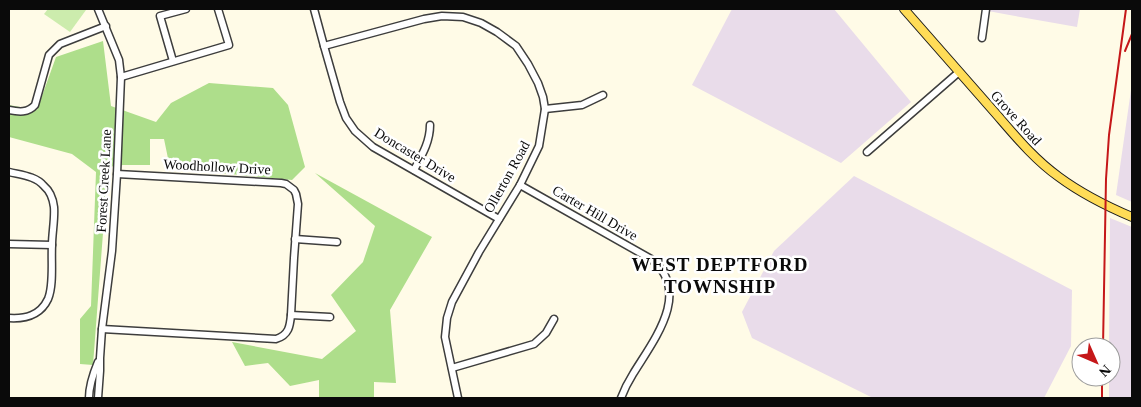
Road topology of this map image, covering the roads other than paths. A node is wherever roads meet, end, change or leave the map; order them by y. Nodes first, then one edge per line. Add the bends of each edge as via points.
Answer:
1 (98, 9) edge
2 (186, 9) edge
3 (218, 9) edge
4 (314, 9) edge
5 (904, 9) edge
6 (986, 9) edge
7 (106, 26) junction
8 (982, 38) dead end
9 (324, 46) junction
10 (173, 61) junction
11 (959, 72) junction
12 (121, 77) junction
13 (603, 95) dead end
14 (545, 109) junction
15 (9, 110) edge
16 (430, 125) dead end
17 (867, 152) dead end
18 (414, 170) junction
19 (9, 172) edge
20 (118, 174) junction
21 (520, 185) junction
22 (1132, 217) edge
23 (498, 219) junction
24 (295, 239) junction
25 (337, 242) dead end
26 (9, 244) edge
27 (52, 245) junction
28 (291, 314) junction
29 (330, 317) dead end
30 (9, 318) edge
31 (554, 319) dead end
32 (102, 330) junction
33 (100, 358) junction
34 (452, 368) junction
35 (89, 398) edge
36 (98, 398) edge
37 (458, 398) edge
38 (621, 398) edge

1 - 7 street, Forest Creek Lane
2 - 10 street via 160,16
3 - 10 street via 229,45
4 - 9 street, Doncaster Drive
5 - 11 main road, Grove Road
6 - 8 street
7 - 12 street, Forest Creek Lane via 119,60
7 - 15 street via 60,44 50,55 32,108 22,112
9 - 14 street, Ollerton Road via 424,19 463,17 481,23 516,46 538,83
9 - 18 street, Doncaster Drive via 340,102 355,131 373,147
10 - 12 street
11 - 17 street
11 - 22 main road, Grove Road via 1040,162 1085,194
12 - 20 street, Forest Creek Lane
13 - 14 street via 582,105
14 - 21 street, Ollerton Road via 539,146
16 - 18 street via 429,140
18 - 23 street, Doncaster Drive
19 - 27 street via 36,179 50,193 54,206
20 - 24 street, Woodhollow Drive via 286,184 298,198
20 - 32 street, Forest Creek Lane
21 - 23 street, Ollerton Road
21 - 38 street, Carter Hill Drive via 651,259 669,284 669,306 662,328
23 - 34 street, Ollerton Road via 452,302 447,318 445,336
24 - 25 street
24 - 28 street, Woodhollow Drive
26 - 27 street
27 - 30 street via 47,300 32,316
28 - 29 street
28 - 32 street, Woodhollow Drive via 289,330 276,338
31 - 34 street via 534,344
32 - 33 street, Forest Creek Lane
33 - 35 street, Forest Creek Lane via 92,377
33 - 36 street, Forest Creek Lane
34 - 37 street, Ollerton Road

